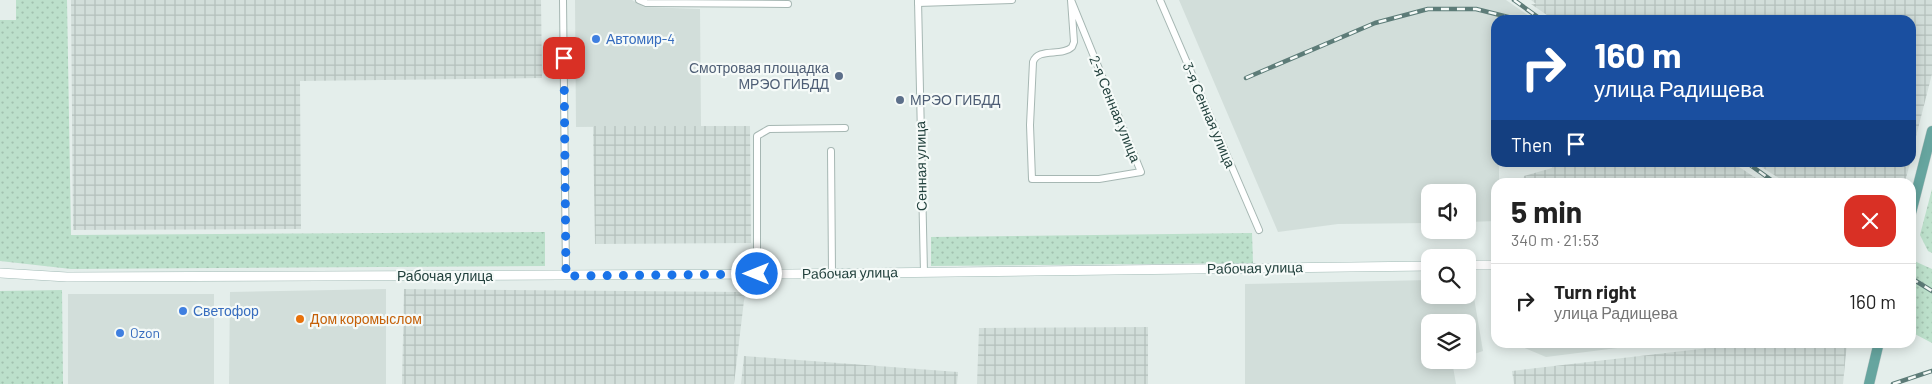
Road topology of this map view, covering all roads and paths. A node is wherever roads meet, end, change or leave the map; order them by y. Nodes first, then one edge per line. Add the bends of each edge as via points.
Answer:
1 (563, 0) edge
2 (639, 0) edge
3 (1012, 0) edge
4 (1071, 0) edge
5 (1160, 0) edge
6 (918, 2) edge
7 (788, 4) dead end
8 (845, 128) dead end
9 (1932, 131) edge
10 (831, 151) dead end
11 (1916, 193) edge
12 (1258, 230) dead end
13 (1476, 265) edge
14 (1491, 265) edge
15 (1421, 266) edge
16 (924, 272) junction
17 (0, 273) edge
18 (832, 273) junction
19 (757, 274) junction
20 (566, 276) junction
21 (1878, 348) edge
22 (1869, 384) edge

1 - 20 street
2 - 7 street via 646,3
3 - 6 street
4 - 4 street, 2-я Сенная улица via 1072,47 1064,52 1038,54 1032,62 1032,179 1098,179 1141,172
5 - 12 street, 3-я Сенная улица
6 - 16 street, Сенная улица
8 - 19 street via 769,128 757,136
9 - 11 main road
10 - 18 street
13 - 14 main road
15 - 16 main road, Рабочая улица
16 - 18 main road, Рабочая улица
17 - 20 main road, Рабочая улица via 67,277
18 - 19 main road, Рабочая улица
19 - 20 main road, Рабочая улица
21 - 22 main road

